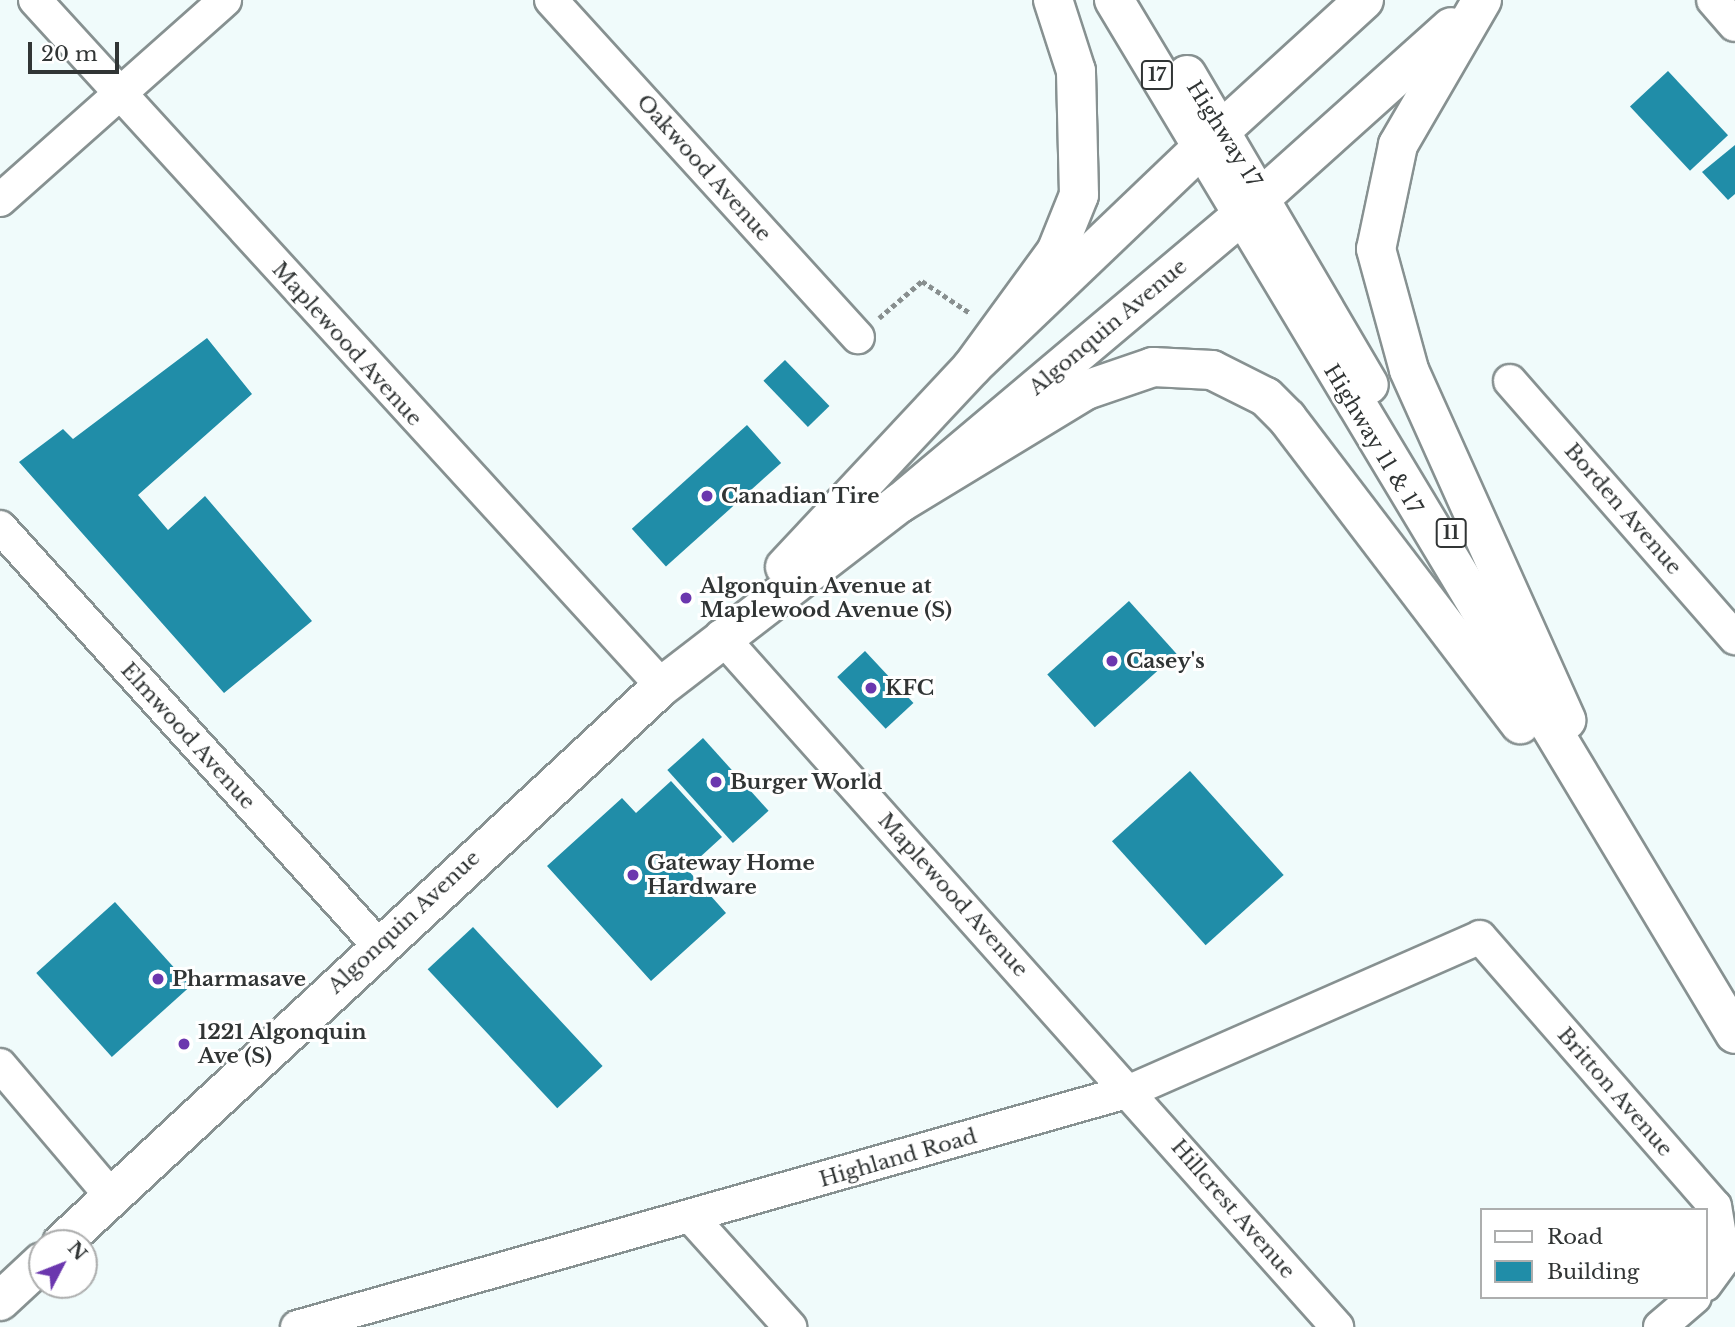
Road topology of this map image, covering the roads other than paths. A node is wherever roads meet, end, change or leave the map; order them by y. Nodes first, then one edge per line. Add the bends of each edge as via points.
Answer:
1 (34, 0) edge
2 (225, 0) edge
3 (551, 0) edge
4 (1053, 0) edge
5 (1114, 0) edge
6 (1141, 0) edge
7 (1364, 0) edge
8 (1481, 0) edge
9 (1713, 0) edge
10 (1735, 25) edge
11 (121, 96) junction
12 (1210, 139) junction
13 (0, 200) edge
14 (1251, 207) junction
15 (858, 337) road end
16 (972, 367) junction
17 (1510, 381) dead end
18 (900, 503) junction
19 (0, 527) edge
20 (720, 636) junction
21 (1735, 638) edge
22 (662, 685) junction
23 (1634, 873) junction
24 (1480, 937) joint
25 (378, 945) junction
26 (1735, 1034) edge
27 (0, 1065) edge
28 (1130, 1091) junction
29 (112, 1197) junction
30 (692, 1218) junction
31 (77, 1229) edge
32 (28, 1275) edge
33 (1707, 1282) edge
34 (1693, 1299) edge
35 (0, 1301) edge
36 (298, 1327) edge
37 (790, 1327) edge
38 (1337, 1327) edge
39 (1660, 1327) edge

1 - 11 street, Maplewood Avenue
2 - 11 street
3 - 15 street, Oakwood Avenue
4 - 16 main road via 1076,71 1079,195 1056,252
5 - 12 main road, Highway 17 / 17
6 - 12 main road, Highway 17 / 17
7 - 12 main road, Algonquin Avenue
8 - 14 main road, Algonquin Avenue
8 - 23 main road via 1416,109 1387,177 1376,249 1382,287 1409,370
9 - 10 street
11 - 13 street
11 - 22 street, Maplewood Avenue
12 - 14 main road, Highway 11 & 17 / 11
12 - 16 main road, Algonquin Avenue
14 - 18 main road, Algonquin Avenue
14 - 23 main road, Highway 11 & 17 / 11
16 - 20 main road, Algonquin Avenue
17 - 21 street, Borden Avenue
18 - 20 main road, Algonquin Avenue
18 - 23 main road via 1086,390 1126,373 1189,366 1237,380 1287,418
19 - 25 street, Elmwood Avenue
20 - 22 main road, Algonquin Avenue
20 - 28 street, Maplewood Avenue
22 - 25 main road, Algonquin Avenue
23 - 26 main road, Highway 11 & 17 / 11
24 - 28 street, Highland Road
24 - 33 street, Britton Avenue via 1715,1206 1724,1259
25 - 29 main road, Algonquin Avenue
27 - 29 street
28 - 30 street, Highland Road
28 - 38 street, Hillcrest Avenue
29 - 31 main road, Algonquin Avenue
30 - 36 street, Highland Road
30 - 37 street
32 - 35 main road
34 - 39 street

